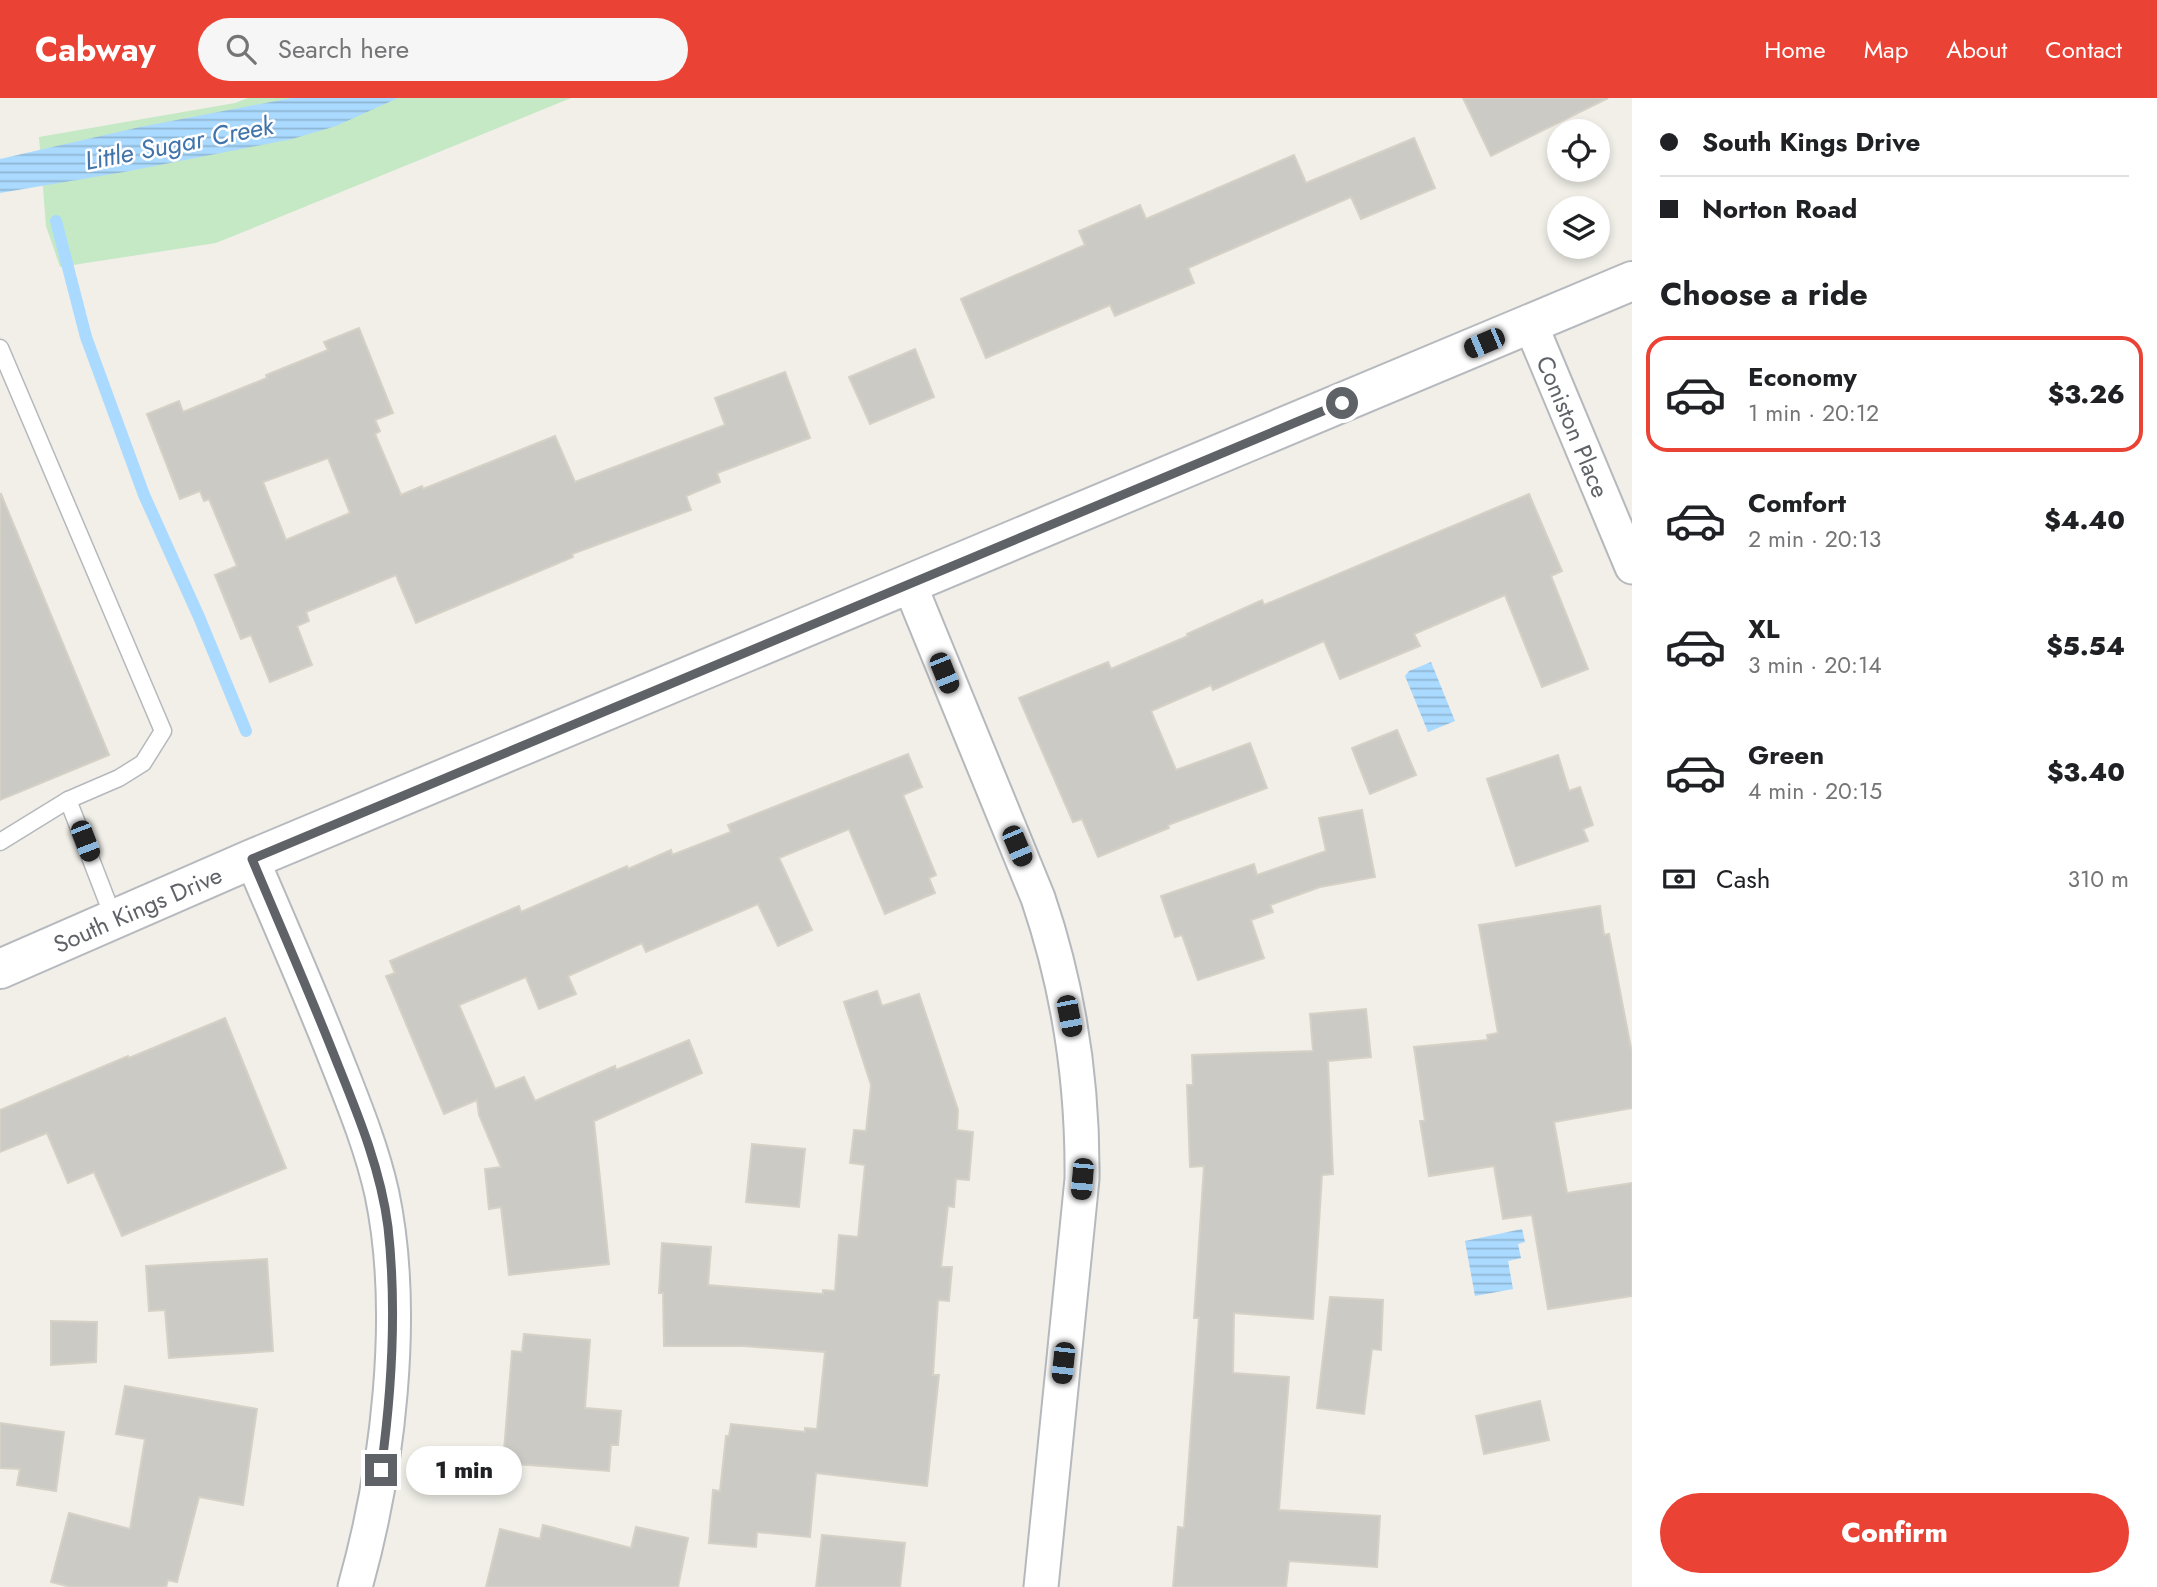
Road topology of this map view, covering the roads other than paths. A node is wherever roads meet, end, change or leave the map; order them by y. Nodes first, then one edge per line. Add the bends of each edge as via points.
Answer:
1 (1632, 281) edge
2 (1530, 323) junction
3 (0, 348) edge
4 (1632, 567) edge
5 (909, 583) junction
6 (68, 800) junction
7 (0, 842) edge
8 (252, 859) junction
9 (114, 919) junction
10 (0, 969) edge
11 (355, 1587) edge
12 (1041, 1587) edge

1 - 2 street, South Kings Drive
2 - 4 street, Coniston Place
2 - 5 street, South Kings Drive
3 - 6 lane via 163,731 143,763
5 - 8 street, South Kings Drive
5 - 12 street via 1038,898 1074,1044 1082,1179
6 - 7 lane
6 - 9 lane
8 - 9 street, South Kings Drive
8 - 11 street via 362,1124 388,1226 392,1326 387,1416 376,1499
9 - 10 street, South Kings Drive

